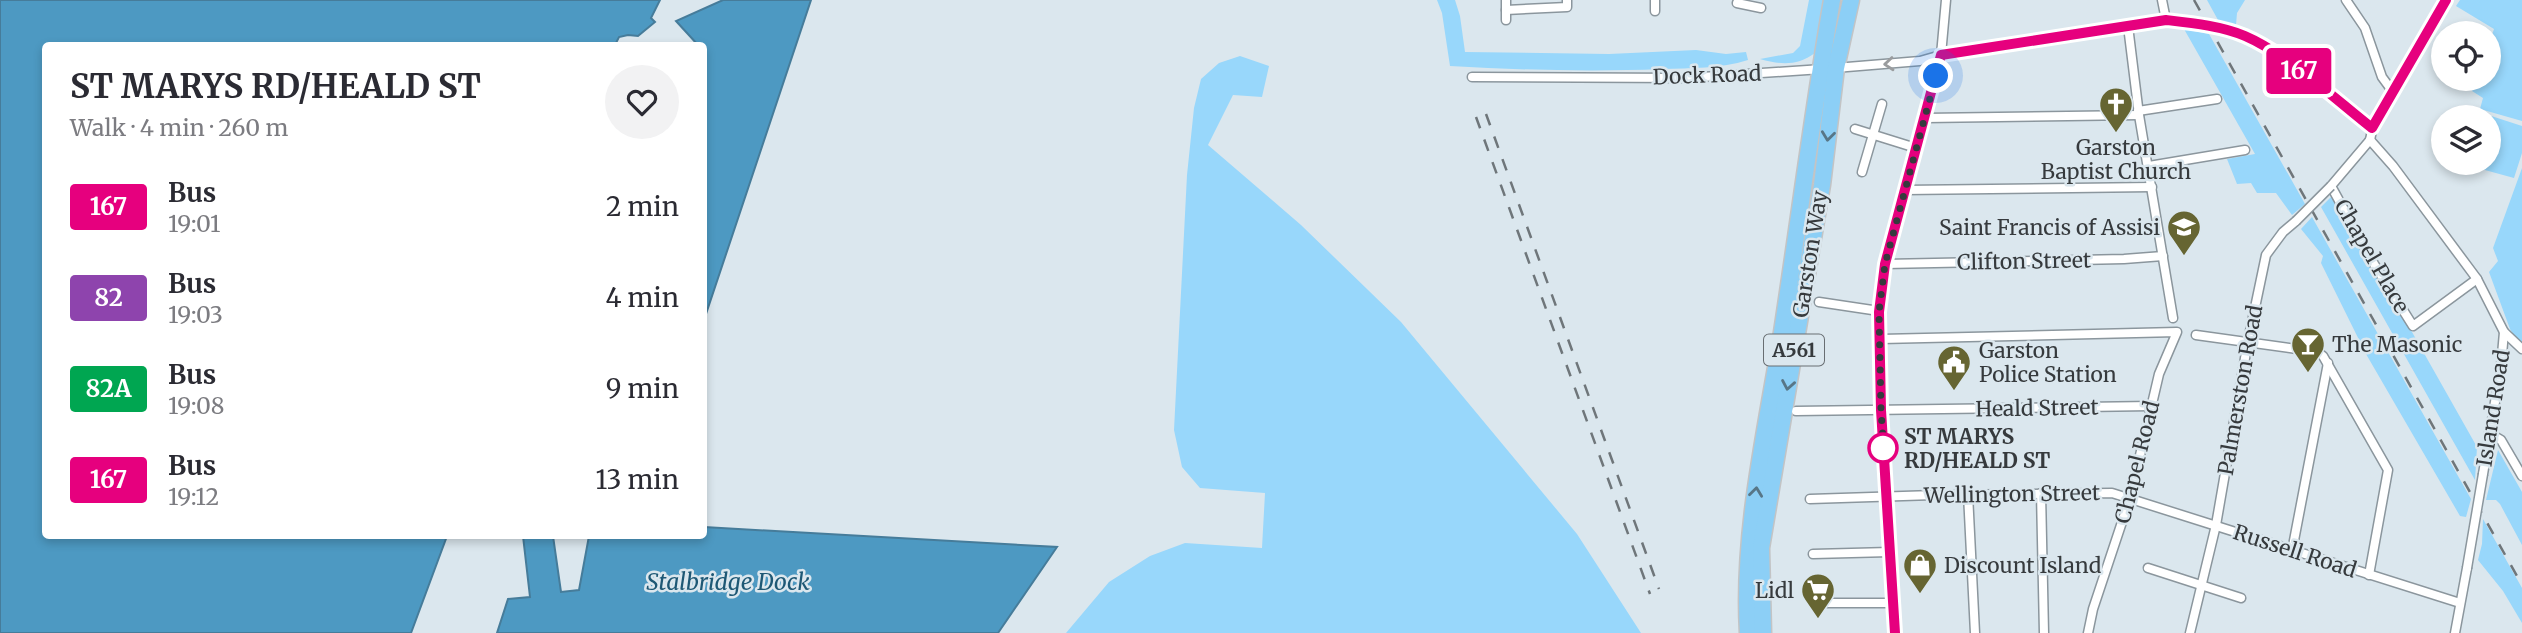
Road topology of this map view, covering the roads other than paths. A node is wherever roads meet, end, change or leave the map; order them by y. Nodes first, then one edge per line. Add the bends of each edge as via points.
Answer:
1 (1506, 0) edge
2 (1567, 0) edge
3 (1655, 0) edge
4 (1832, 0) edge
5 (1851, 0) edge
6 (1946, 0) edge
7 (2162, 0) edge
8 (2346, 0) edge
9 (2446, 0) edge
10 (1738, 2) edge
11 (1760, 8) dead end
12 (1506, 10) junction
13 (1655, 11) dead end
14 (1735, 13) dead end
15 (1506, 20) dead end
16 (2166, 20) junction
17 (2128, 26) junction
18 (1941, 55) junction
19 (1828, 69) junction
20 (1472, 77) dead end
21 (2393, 92) junction
22 (2217, 99) dead end
23 (1882, 104) dead end
24 (2139, 113) junction
25 (1925, 118) junction
26 (2372, 128) junction
27 (1855, 130) dead end
28 (1872, 134) junction
29 (2370, 140) junction
30 (1916, 148) junction
31 (2245, 150) dead end
32 (2149, 166) junction
33 (1862, 172) dead end
34 (2332, 186) junction
35 (2152, 187) junction
36 (1904, 190) junction
37 (2162, 256) junction
38 (1885, 264) junction
39 (2477, 279) junction
40 (1819, 302) dead end
41 (1879, 312) junction
42 (2173, 318) dead end
43 (2504, 332) junction
44 (2196, 334) dead end
45 (1881, 339) junction
46 (2248, 341) junction
47 (2522, 349) edge
48 (2328, 363) junction
49 (2151, 406) junction
50 (1881, 410) junction
51 (1796, 411) dead end
52 (2489, 433) junction
53 (2522, 476) edge
54 (2041, 493) junction
55 (1968, 494) junction
56 (1887, 496) junction
57 (2130, 498) junction
58 (1810, 499) dead end
59 (2216, 525) junction
60 (2292, 551) junction
61 (1890, 552) junction
62 (1812, 554) dead end
63 (2148, 568) dead end
64 (2369, 575) junction
65 (2201, 586) junction
66 (2241, 598) dead end
67 (1814, 603) dead end
68 (1893, 603) junction
69 (2460, 603) junction
70 (1748, 633) edge
71 (1762, 633) edge
72 (1895, 633) edge
73 (1975, 633) edge
74 (2044, 633) edge
75 (2088, 633) edge
76 (2190, 633) edge
77 (2455, 633) edge

1 - 12 street
2 - 12 street via 1567,7
3 - 13 street
4 - 19 highway, Garston Way / A561
5 - 19 highway, Garston Way / A561
6 - 18 street
7 - 16 street
8 - 21 street via 2365,28 2382,76
9 - 21 street
10 - 11 street
10 - 14 street
12 - 15 street
16 - 17 street, Dock Road
16 - 26 street, Dock Road, bridge via 2243,35 2267,47
17 - 18 street, Dock Road
17 - 24 street
18 -> 19 street, Dock Road
18 - 25 street
19 - 20 street, Dock Road via 1687,78
70 -> 19 highway, Garston Way / A561 via 1749,552 1759,469
19 -> 71 highway, Garston Way / A561 via 1822,185 1761,548
21 - 26 street
22 - 24 street
23 - 28 street
24 - 25 street
24 - 32 street
25 - 30 street
26 - 29 street
27 - 28 street
28 - 30 street
28 - 33 street
29 - 34 street
29 - 39 street, Island Road
30 - 36 street
31 - 32 street
32 - 35 street
34 - 39 street, Chapel Place via 2413,326
34 - 46 street, Palmerston Road, bridge via 2283,232 2266,255
35 - 36 street
35 - 37 street
36 - 38 street
37 - 38 street, Clifton Street
37 - 42 street
38 - 41 street
39 - 43 street, Island Road
40 - 41 street
41 - 45 street
43 - 47 street
43 - 52 street, Island Road
44 - 46 street
45 - 49 street, Chapel Road via 2177,332
45 - 50 street
46 - 48 street via 2318,352
46 - 59 street, Palmerston Road
48 - 60 street
48 - 64 street via 2388,470
49 - 50 street, Heald Street
49 - 57 street, Chapel Road
50 - 51 street, Heald Street
50 - 56 street
52 - 53 street via 2501,440
52 - 69 street, Island Road, bridge
54 - 55 street, Wellington Street
54 - 57 street, Wellington Street via 2098,492
54 - 74 street
55 - 56 street, Wellington Street
55 - 73 street
56 - 58 street, Wellington Street
56 - 61 street
57 - 59 street, Russell Road
57 - 75 street, Chapel Road
59 - 60 street, Russell Road
59 - 65 street, Palmerston Road
60 - 64 street, Russell Road
61 - 62 street
61 - 68 street
63 - 65 street
64 - 69 street, Russell Road
65 - 66 street
65 - 76 street, Palmerston Road
67 - 68 street
68 - 72 street
69 - 77 street, Island Road

